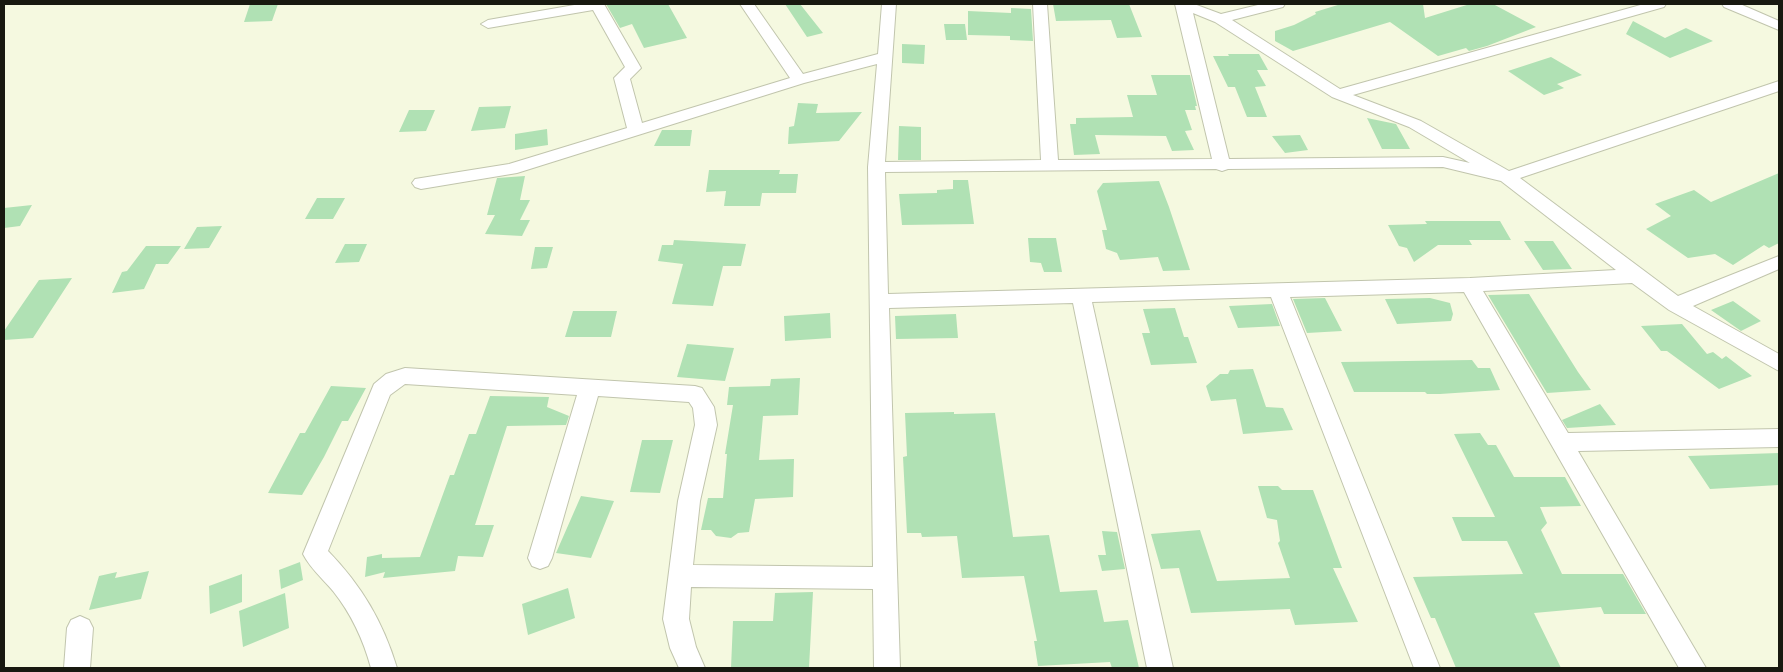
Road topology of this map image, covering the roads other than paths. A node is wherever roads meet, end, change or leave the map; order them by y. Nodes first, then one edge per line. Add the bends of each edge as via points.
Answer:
1 (597, 4) edge
2 (747, 4) edge
3 (889, 4) edge
4 (1040, 4) edge
5 (1278, 4) edge
6 (1659, 4) edge
7 (1728, 4) edge
8 (1183, 5) edge
9 (544, 9) edge
10 (1220, 19) junction
11 (488, 24) dead end
12 (1779, 26) edge
13 (884, 57) junction
14 (799, 80) junction
15 (1779, 86) edge
16 (1338, 94) junction
17 (641, 128) junction
18 (1222, 166) junction
19 (876, 167) junction
20 (1050, 167) junction
21 (1507, 177) junction
22 (421, 183) dead end
23 (1779, 262) edge
24 (1636, 276) junction
25 (1470, 285) junction
26 (1278, 290) junction
27 (1081, 296) junction
28 (880, 301) junction
29 (1676, 304) junction
30 (1779, 363) edge
31 (590, 388) junction
32 (1779, 438) edge
33 (1561, 442) junction
34 (540, 558) dead end
35 (680, 576) junction
36 (885, 578) junction
37 (80, 628) dead end
38 (77, 668) edge
39 (384, 668) edge
40 (692, 668) edge
41 (887, 668) edge
42 (1160, 668) edge
43 (1427, 668) edge
44 (1693, 668) edge

1 - 9 street
1 - 17 street via 633,68 622,78 634,126
2 - 14 street
3 - 13 street
4 - 20 street
5 - 10 street
6 - 16 street
7 - 12 street
8 - 10 street
8 - 18 street
9 - 11 street
10 - 16 street
13 - 14 street
13 - 19 street
14 - 17 street
15 - 21 street
16 - 21 street via 1415,124
17 - 22 street via 511,168
18 - 20 street
18 - 21 street via 1442,162
19 - 20 street
19 - 28 street
21 - 24 street
23 - 29 street
24 - 25 street
24 - 29 street
25 - 26 street
25 - 33 street
26 - 27 street
26 - 43 street
27 - 28 street
27 - 42 street
28 - 36 street
29 - 30 street
31 - 34 street
31 - 35 street via 695,394 703,408 706,425 688,501
31 - 39 street via 405,376 393,380 382,390 314,554 360,604 377,641
32 - 33 street
33 - 44 street
35 - 36 street
35 - 40 street via 676,619
36 - 41 street
37 - 38 street

